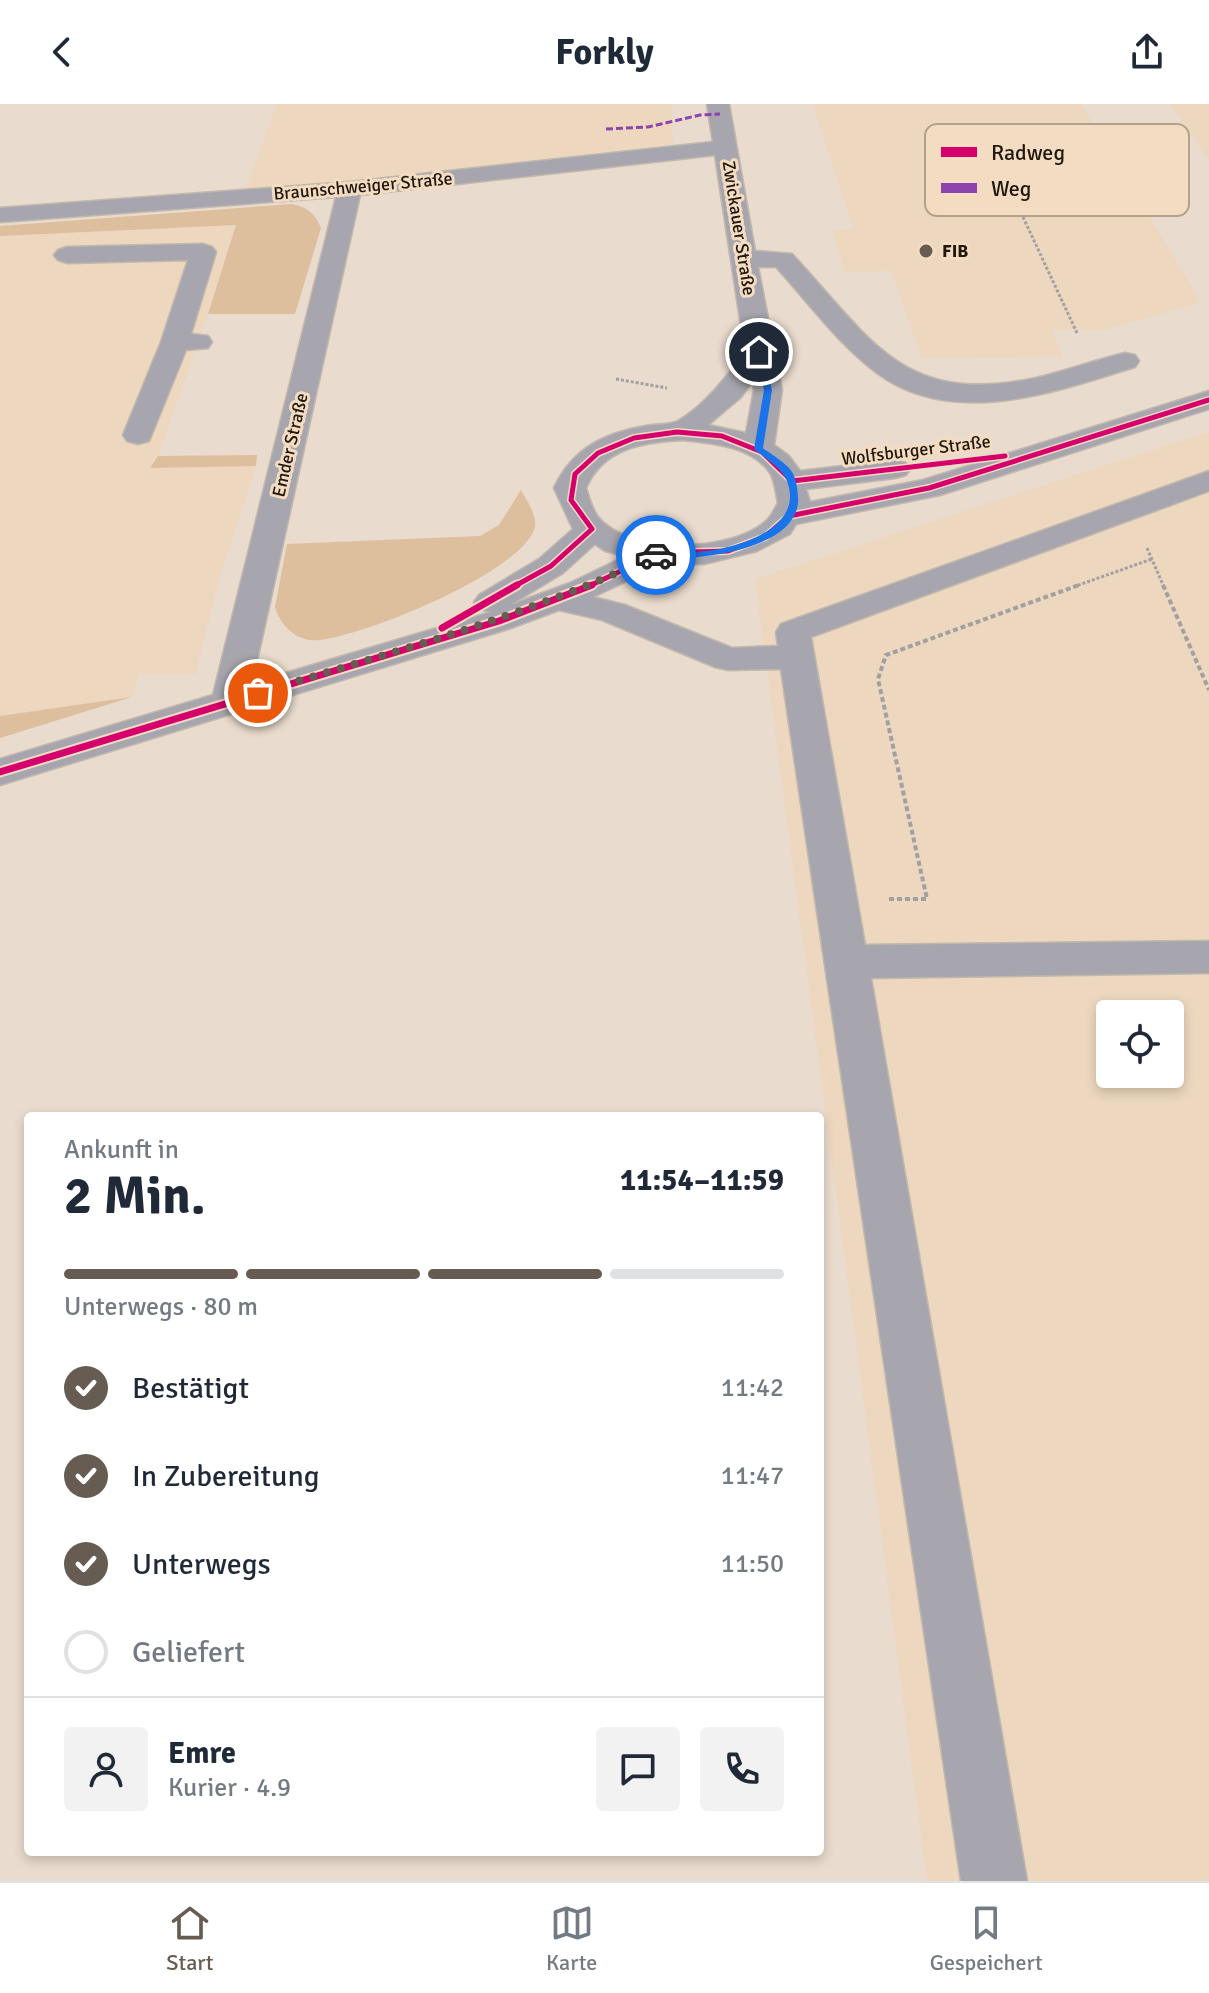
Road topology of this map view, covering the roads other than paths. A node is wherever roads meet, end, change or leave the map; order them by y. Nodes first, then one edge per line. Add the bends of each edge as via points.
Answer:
1 (718, 104) edge
2 (726, 147) junction
3 (350, 189) junction
4 (0, 215) edge
5 (67, 255) dead end
6 (744, 259) junction
7 (759, 352) junction
8 (1125, 361) dead end
9 (1209, 400) edge
10 (683, 431) junction
11 (138, 435) dead end
12 (758, 449) junction
13 (1044, 452) junction
14 (1209, 480) edge
15 (792, 481) junction
16 (789, 516) junction
17 (592, 529) junction
18 (659, 553) junction
19 (555, 599) junction
20 (400, 650) junction
21 (797, 657) junction
22 (230, 702) junction
23 (0, 772) edge
24 (1209, 957) edge
25 (846, 962) junction
26 (994, 1881) edge

1 - 2 street, Zwickauer Straße
2 - 3 street, Braunschweiger Straße
2 - 6 street, Zwickauer Straße
3 - 4 street, Braunschweiger Straße
3 - 22 street, Emder Straße
5 - 11 street via 203,252 186,342
6 - 7 street, Zwickauer Straße
6 - 8 street via 783,259 892,371 945,390 1007,393
7 - 10 street via 731,391
7 - 12 street, Zwickauer Straße via 768,390
9 - 13 street, Wolfsburger Straße
10 - 12 street via 723,436
10 - 17 street via 622,440 581,465 570,488 571,500
12 - 15 street
13 - 15 street, Wolfsburger Straße
13 - 16 street, Wolfsburger Straße via 929,488
14 - 21 street via 793,632
15 - 16 street via 794,505
16 - 18 street via 765,537 738,548
17 - 18 street via 618,543
17 - 20 street via 551,566
18 - 19 street
19 - 20 street
19 - 21 street via 613,612 728,659
20 - 22 street
21 - 25 street
22 - 23 street
24 - 25 street
25 - 26 street

